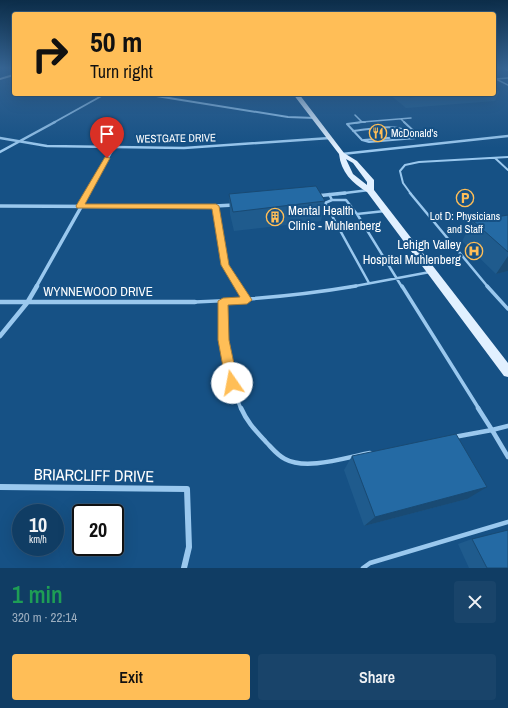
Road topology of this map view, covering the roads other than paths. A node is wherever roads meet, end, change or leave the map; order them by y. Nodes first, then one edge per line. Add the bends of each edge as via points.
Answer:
1 (101, 96) edge
2 (157, 96) edge
3 (298, 96) edge
4 (355, 115) dead end
5 (315, 118) junction
6 (411, 118) dead end
7 (401, 119) junction
8 (362, 122) junction
9 (403, 128) junction
10 (353, 131) junction
11 (508, 136) edge
12 (400, 137) junction
13 (0, 138) edge
14 (330, 138) junction
15 (362, 140) junction
16 (18, 142) junction
17 (114, 147) junction
18 (0, 152) edge
19 (342, 154) junction
20 (508, 157) edge
21 (495, 158) junction
22 (508, 170) edge
23 (370, 190) junction
24 (329, 194) junction
25 (314, 196) edge
26 (332, 200) junction
27 (241, 204) edge
28 (0, 206) edge
29 (80, 206) junction
30 (216, 206) junction
31 (386, 211) junction
32 (357, 214) junction
33 (432, 272) junction
34 (396, 278) junction
35 (369, 283) junction
36 (247, 300) junction
37 (223, 301) junction
38 (0, 302) edge
39 (27, 302) junction
40 (195, 302) joint
41 (508, 308) edge
42 (0, 336) edge
43 (508, 372) edge
44 (508, 426) edge
45 (492, 430) junction
46 (446, 438) edge
47 (378, 451) edge
48 (508, 458) edge
49 (0, 487) edge
50 (508, 522) edge
51 (184, 568) edge
52 (363, 568) edge

1 - 16 street
2 - 5 street via 288,117
3 - 5 main road
4 - 8 lane
5 - 14 main road
6 - 7 lane
7 - 8 lane
7 - 15 lane via 419,136 369,142
8 - 10 lane via 347,124
9 - 10 lane
9 - 12 lane via 406,131
9 - 12 lane via 412,132 408,136
10 - 15 lane
11 - 19 street
12 - 15 lane
13 - 16 street, WESTGATE DRIVE
14 - 17 street, WESTGATE DRIVE via 197,147
14 - 19 main road
16 - 17 street, WESTGATE DRIVE via 47,146
16 - 18 street
17 - 29 street
19 - 23 main road via 343,163 358,184
19 - 23 main road via 355,162 371,182
20 - 21 lane
21 - 22 lane
21 - 41 lane via 419,162 405,165 400,172 403,182 413,196
23 - 24 street
23 - 31 main road
24 - 25 street
24 - 26 lane
26 - 32 lane via 346,200
26 - 35 lane via 324,203
27 - 30 street
28 - 29 street
29 - 30 street
29 - 39 street
30 - 36 lane via 225,265
31 - 32 lane
31 - 33 main road
32 - 34 lane
33 - 34 lane
33 - 43 main road
34 - 35 lane
34 - 45 lane
35 - 36 lane via 327,291
36 - 37 lane
37 - 40 lane
37 - 47 lane via 224,340 232,383 245,418 280,457 293,463 310,464
38 - 39 street, WYNNEWOOD DRIVE
39 - 40 street, WYNNEWOOD DRIVE
39 - 42 street
44 - 45 lane
45 - 46 lane
45 - 48 lane
49 - 51 street, BRIARCLIFF DRIVE via 187,490 189,547
50 - 52 lane via 370,563

